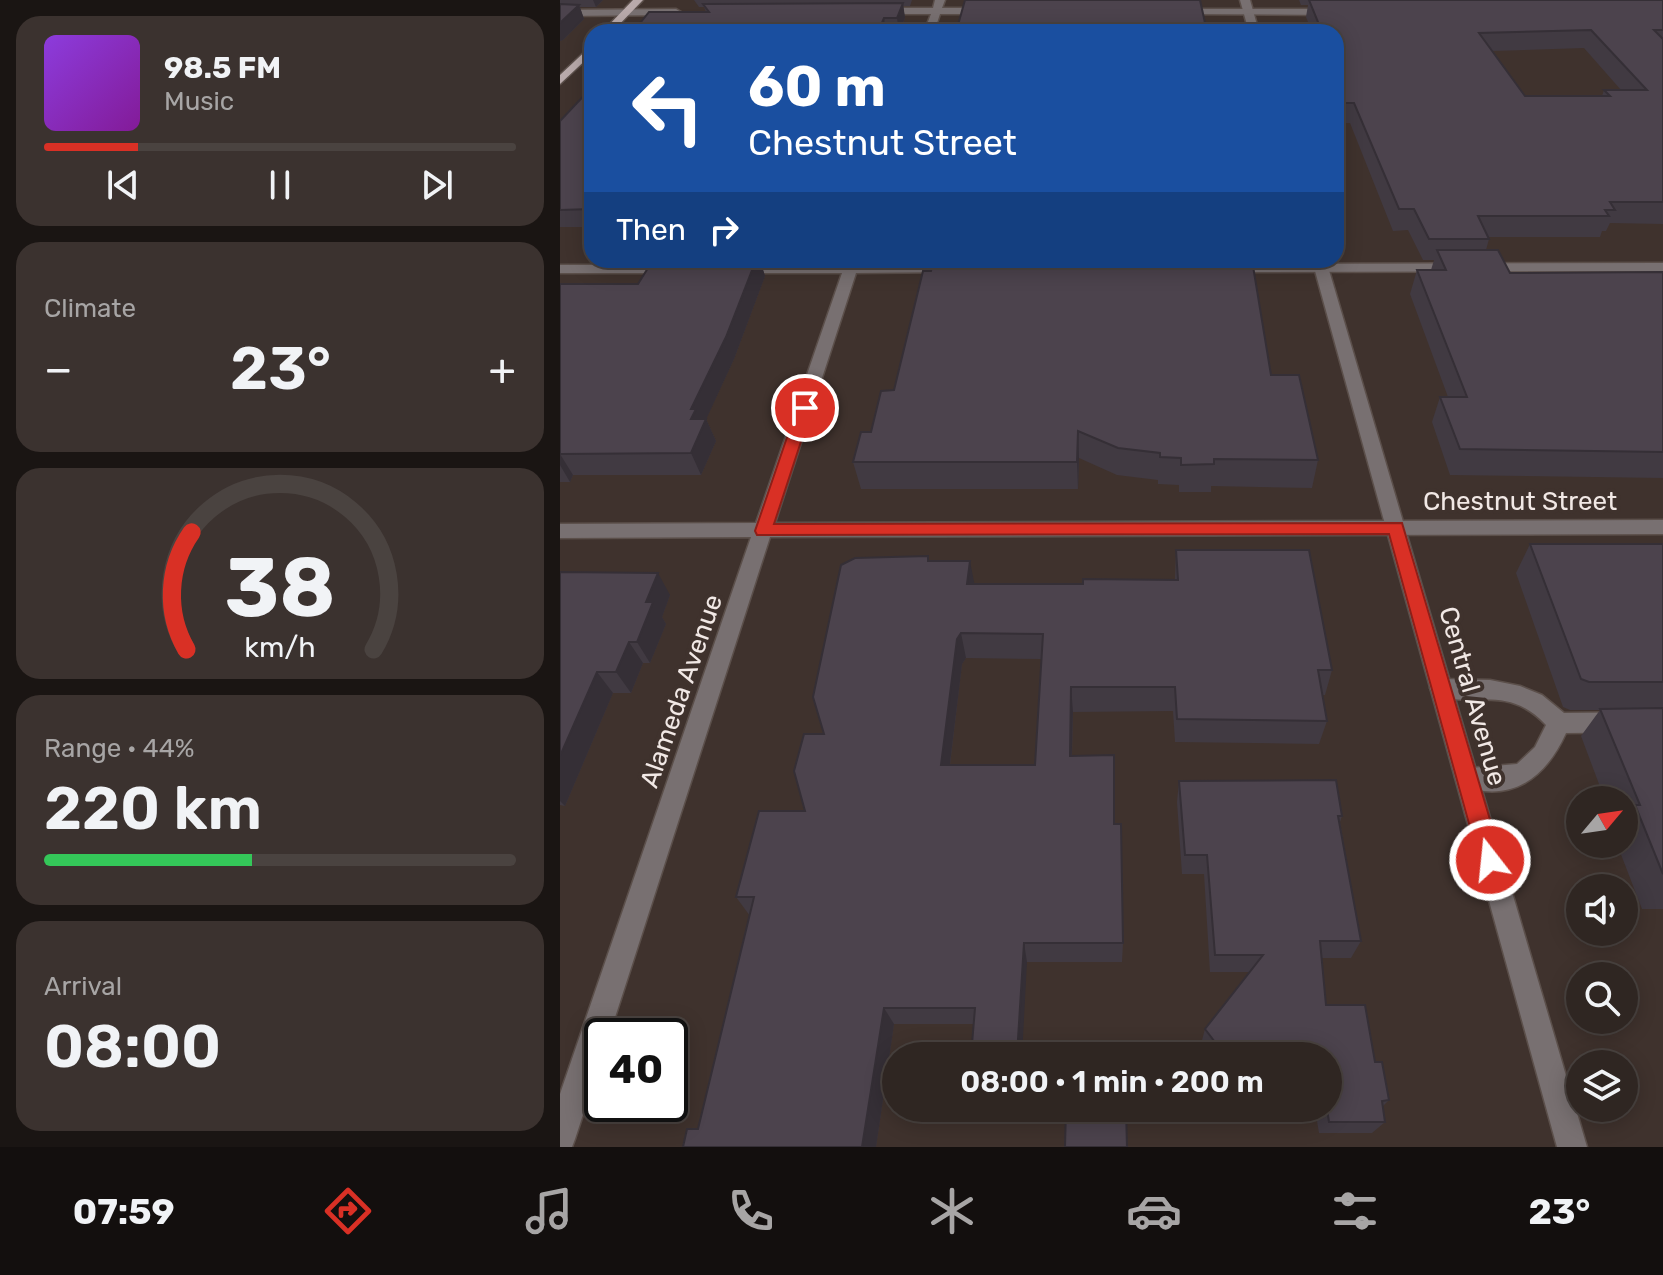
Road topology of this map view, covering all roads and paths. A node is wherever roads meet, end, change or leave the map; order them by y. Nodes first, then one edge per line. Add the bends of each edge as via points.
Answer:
1 (638, 0) edge
2 (940, 0) edge
3 (1245, 0) edge
4 (870, 11) edge
5 (937, 11) junction
6 (1004, 11) edge
7 (1156, 11) edge
8 (1248, 11) junction
9 (626, 12) junction
10 (688, 12) edge
11 (1341, 12) edge
12 (560, 13) edge
13 (615, 24) edge
14 (932, 24) edge
15 (1252, 24) edge
16 (584, 56) edge
17 (560, 81) edge
18 (1344, 264) edge
19 (1663, 267) edge
20 (752, 268) edge
21 (851, 268) edge
22 (1321, 268) edge
23 (560, 269) edge
24 (681, 269) edge
25 (727, 269) edge
26 (1396, 527) junction
27 (1663, 527) edge
28 (560, 531) edge
29 (764, 531) junction
30 (1441, 688) junction
31 (1663, 722) edge
32 (1559, 723) junction
33 (1467, 777) junction
34 (560, 1139) edge
35 (1572, 1147) edge

1 - 9 main road
2 - 5 street
3 - 8 street
4 - 5 street
5 - 6 street
5 - 14 street
7 - 8 street
8 - 11 street
8 - 15 street
9 - 10 street
9 - 12 street
9 - 13 main road
16 - 17 main road
18 - 19 street
20 - 25 street
21 - 29 street, Alameda Avenue
22 - 26 street, Central Avenue
23 - 24 street
26 - 27 street, Chestnut Street
26 - 29 street, Chestnut Street
26 - 30 street, Central Avenue
28 - 29 street, Chestnut Street
29 - 34 street, Alameda Avenue
30 - 32 street via 1527,695
30 - 33 street, Central Avenue
31 - 32 street
32 - 33 street via 1547,751 1527,772 1506,780
33 - 35 street, Central Avenue

